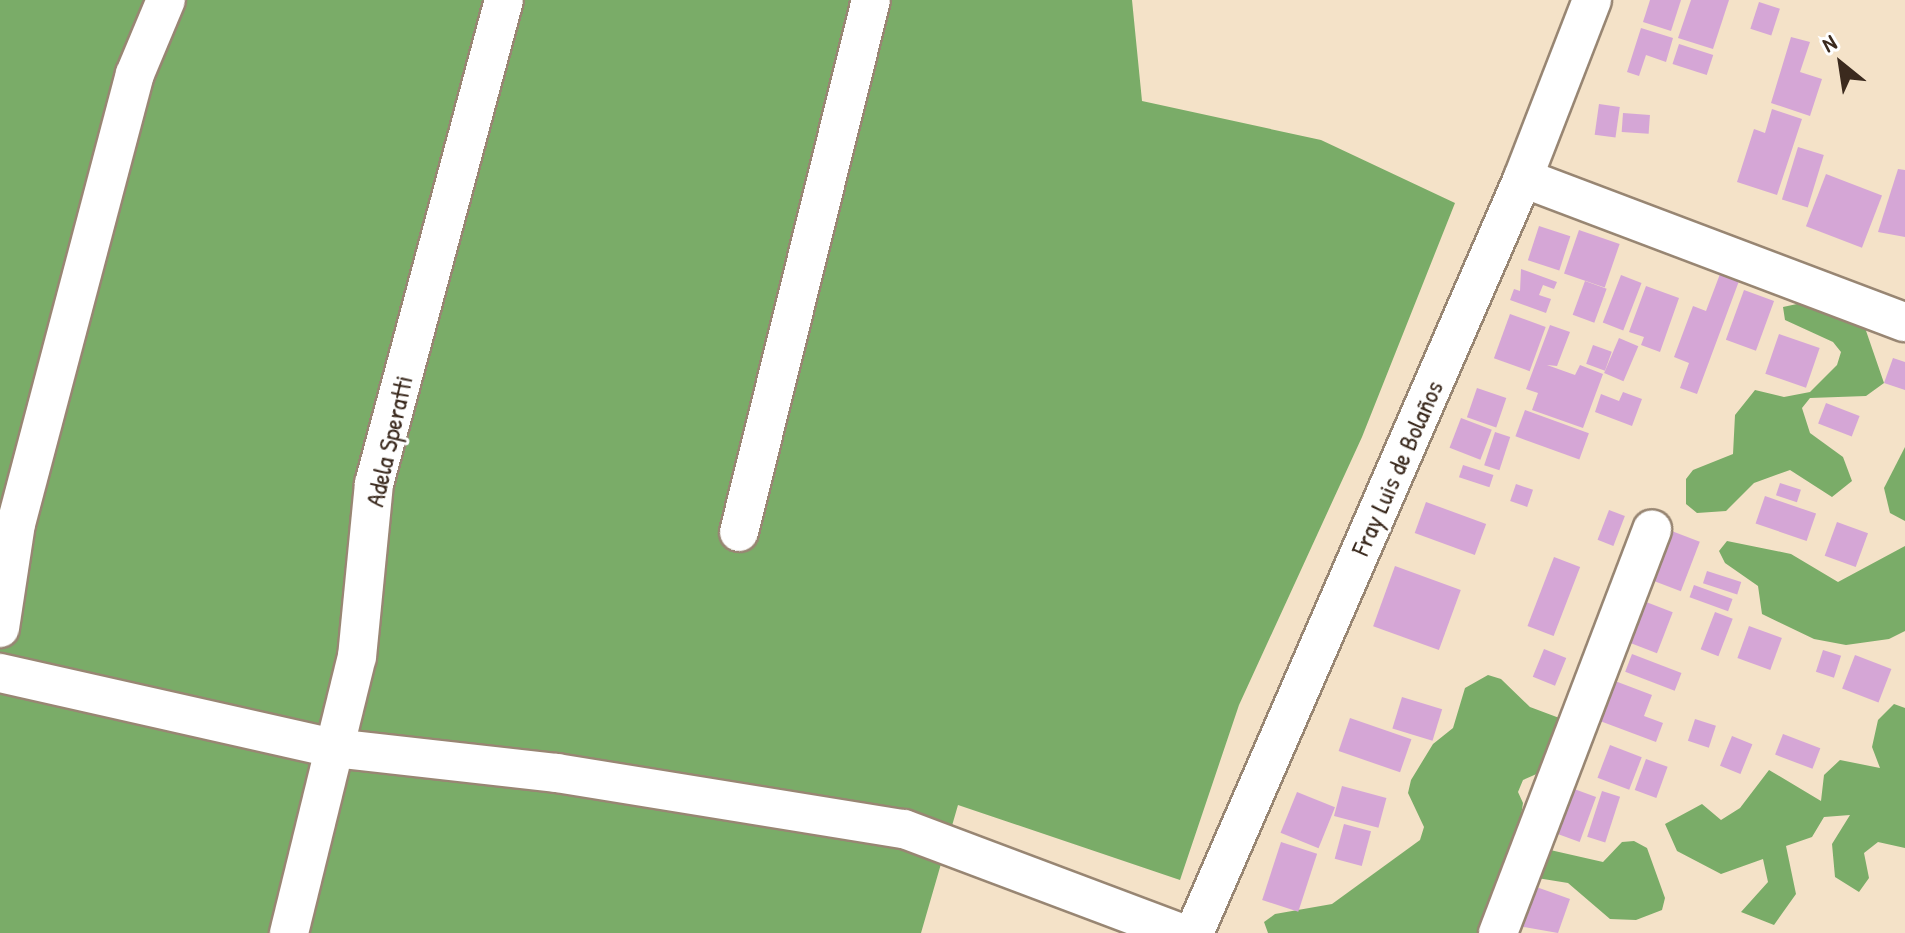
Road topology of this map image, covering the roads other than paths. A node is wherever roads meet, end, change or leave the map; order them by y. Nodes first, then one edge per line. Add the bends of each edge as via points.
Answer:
1 (166, 0) edge
2 (504, 0) edge
3 (871, 0) edge
4 (1592, 0) edge
5 (1523, 178) junction
6 (1905, 322) edge
7 (1652, 529) dead end
8 (739, 532) dead end
9 (0, 628) edge
10 (0, 673) edge
11 (334, 748) junction
12 (289, 933) edge
13 (1180, 933) edge
14 (1194, 933) edge
15 (1498, 933) edge

1 - 9 street via 135,74 16,524
2 - 11 street, Adela Speratti via 374,484 357,657
3 - 8 street
4 - 5 street, Fray Luis de Bolaños
5 - 6 street
5 - 14 street, Fray Luis de Bolaños
7 - 15 street
10 - 11 street
11 - 12 street, Adela Speratti
11 - 13 street via 557,773 904,829

